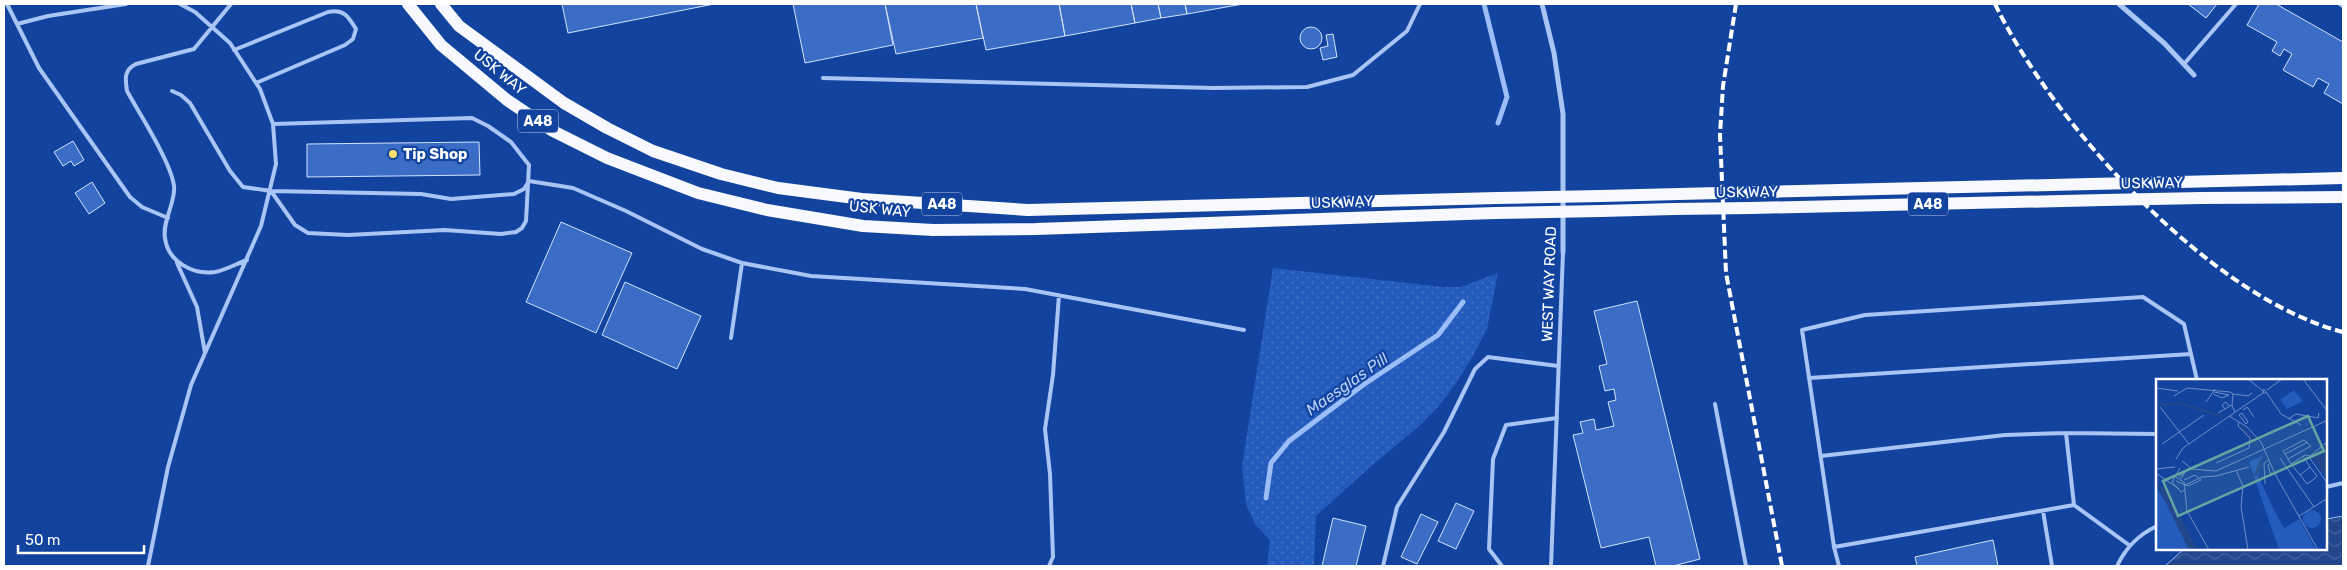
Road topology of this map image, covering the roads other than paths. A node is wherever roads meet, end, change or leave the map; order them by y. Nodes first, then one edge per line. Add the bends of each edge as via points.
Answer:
1 (7, 4) edge
2 (126, 4) edge
3 (180, 4) edge
4 (231, 4) edge
5 (408, 4) edge
6 (441, 4) edge
7 (1420, 4) edge
8 (1542, 4) edge
9 (2119, 4) edge
10 (2236, 4) edge
11 (17, 24) junction
12 (213, 28) junction
13 (234, 50) junction
14 (2184, 64) junction
15 (2194, 75) dead end
16 (823, 78) dead end
17 (256, 83) junction
18 (172, 91) dead end
19 (273, 124) junction
20 (2343, 178) edge
21 (529, 181) junction
22 (271, 191) junction
23 (2343, 197) edge
24 (168, 218) junction
25 (1563, 252) joint
26 (248, 260) junction
27 (177, 263) junction
28 (742, 263) junction
29 (1058, 295) junction
30 (1244, 330) dead end
31 (731, 338) dead end
32 (206, 354) junction
33 (2191, 354) junction
34 (1558, 366) junction
35 (1809, 378) junction
36 (2198, 379) edge
37 (1715, 404) dead end
38 (1557, 418) junction
39 (2066, 433) junction
40 (2156, 434) edge
41 (1820, 456) junction
42 (2343, 483) edge
43 (2327, 487) edge
44 (2074, 506) junction
45 (2043, 511) junction
46 (2156, 527) edge
47 (2129, 545) junction
48 (1834, 547) junction
49 (148, 566) edge
50 (1049, 566) edge
51 (1383, 566) edge
52 (1502, 566) edge
53 (1552, 566) edge
54 (1746, 566) edge
55 (1839, 566) edge
56 (2052, 566) edge
57 (2117, 566) edge

1 - 11 lane
2 - 11 lane
3 - 12 lane via 196,12
4 - 12 lane
5 - 23 main road, USK WAY / A48, bridge via 441,45 507,100 553,131 607,158 698,193 767,210 863,226 933,230 1036,229 1495,213
6 - 20 main road, USK WAY / A48, bridge via 459,26 564,103 653,151 713,172 778,188 862,199 1028,210
7 - 16 lane via 1407,31 1353,75 1307,87 1213,88
8 - 25 street, WEST WAY ROAD via 1564,114
9 - 14 street
10 - 14 lane
11 - 24 lane via 39,68 130,197 142,207
12 - 13 lane
12 - 24 lane via 194,49 136,64 125,76 127,90 171,172 175,188
13 - 17 lane
13 - 17 lane via 328,12 340,10 348,15 356,29 353,39 345,45
14 - 15 street
17 - 19 lane
18 - 22 lane via 190,103 243,187
19 - 21 lane via 472,118 521,152 529,165
19 - 22 lane via 276,164
21 - 22 lane via 514,194 451,200 421,194
21 - 22 lane via 526,221 522,228 510,234 445,230 348,235 308,233 295,225
21 - 28 lane via 573,188 702,249
22 - 26 lane
24 - 27 lane via 164,237
25 - 34 lane, WEST WAY ROAD
26 - 27 lane via 215,272 193,270
26 - 32 lane
27 - 32 lane via 197,308
28 - 29 lane via 811,276 1026,289
28 - 31 lane
29 - 30 lane
29 - 50 lane via 1053,375 1045,429 1053,557
32 - 49 lane via 191,385 168,467
33 - 35 lane
33 - 35 lane via 2184,324 2143,297 1865,315 1802,330
33 - 36 lane
34 - 38 lane, WEST WAY ROAD
34 - 51 lane via 1488,357 1475,369 1444,432 1397,507
35 - 41 lane
37 - 54 lane
38 - 52 lane via 1506,425 1493,459 1489,549
38 - 53 lane, WEST WAY ROAD
39 - 40 lane
39 - 41 lane via 2005,435
39 - 44 lane
41 - 48 lane
42 - 43 lane
44 - 45 lane
44 - 47 lane
45 - 48 lane
45 - 56 lane
46 - 47 lane
47 - 57 lane
48 - 55 lane

